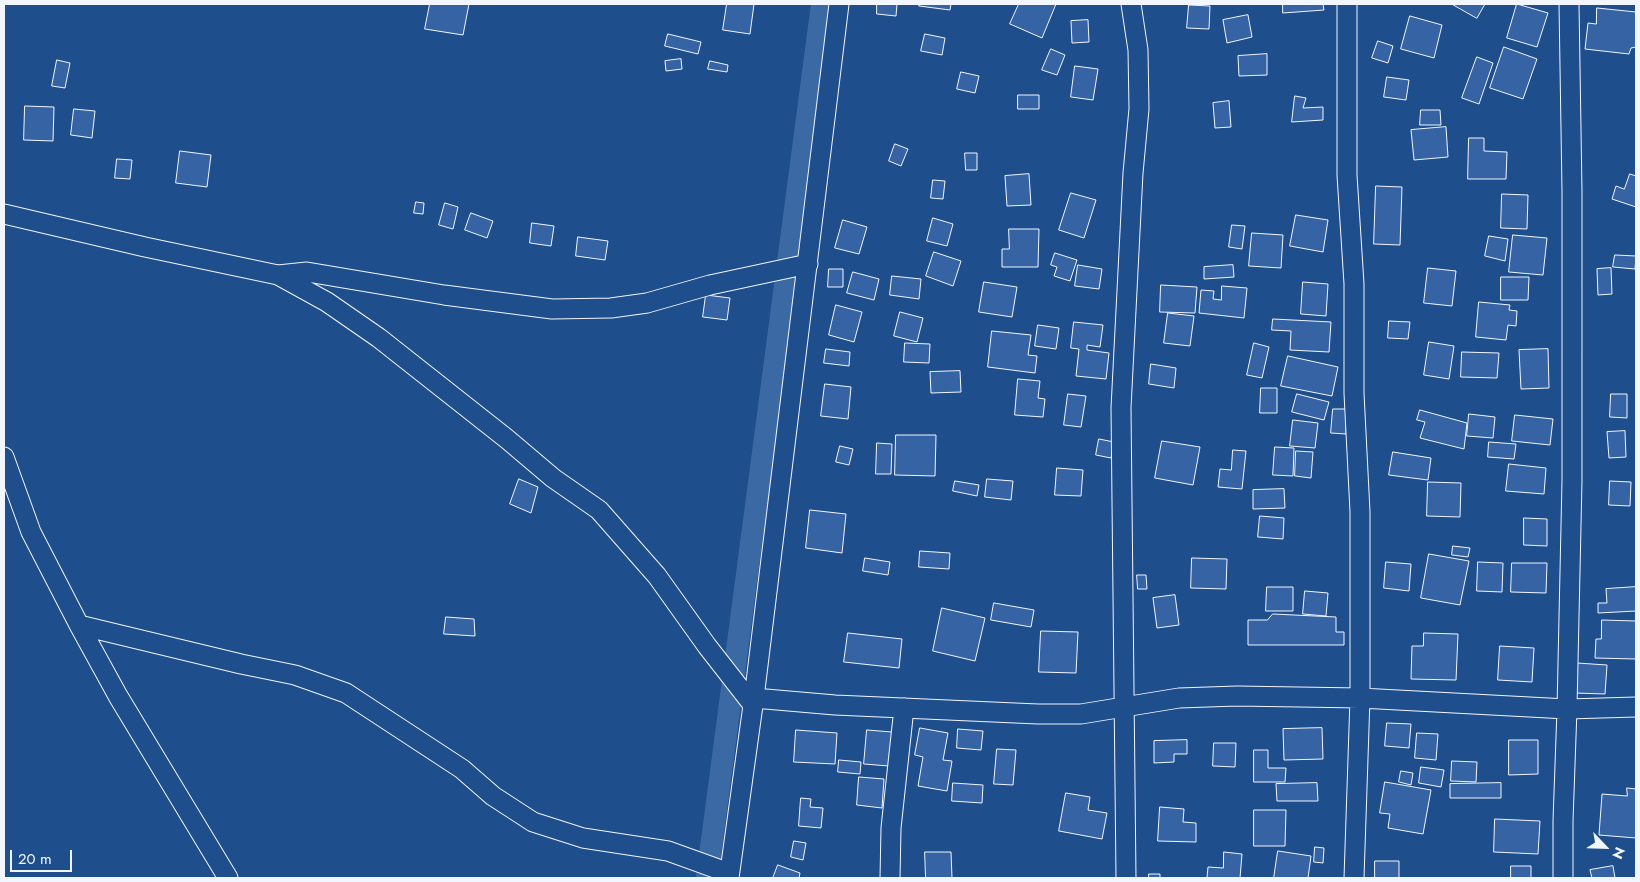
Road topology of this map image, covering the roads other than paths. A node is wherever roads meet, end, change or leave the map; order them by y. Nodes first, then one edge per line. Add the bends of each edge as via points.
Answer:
1 (838, 4) edge
2 (1131, 4) edge
3 (1347, 4) edge
4 (1569, 4) edge
5 (4, 214) edge
6 (808, 264) junction
7 (278, 275) junction
8 (4, 458) edge
9 (78, 625) junction
10 (1360, 698) junction
11 (754, 701) junction
12 (1636, 707) edge
13 (904, 708) junction
14 (1124, 708) junction
15 (1567, 709) junction
16 (729, 876) edge
17 (228, 878) edge
18 (890, 878) edge
19 (1126, 878) edge
20 (1354, 878) edge
21 (1563, 878) edge

1 - 6 street
2 - 14 street via 1138,50 1139,109 1120,408
3 - 10 street via 1347,175 1354,284 1354,393 1360,512
4 - 15 street via 1572,480
5 - 7 street
6 - 7 street via 710,285 647,303 611,308 552,309 307,272
6 - 11 street
7 - 11 street via 327,302 380,338 553,478 599,510 657,576 707,646
8 - 9 street via 31,532
9 - 16 street via 295,675 346,693 462,769 493,796 533,822 584,838 668,850
9 - 17 street
10 - 14 street via 1179,698
10 - 15 street
10 - 20 street
11 - 13 street
11 - 16 street
12 - 15 street
13 - 14 street via 1081,714
13 - 18 street via 891,828
14 - 19 street
15 - 21 street

